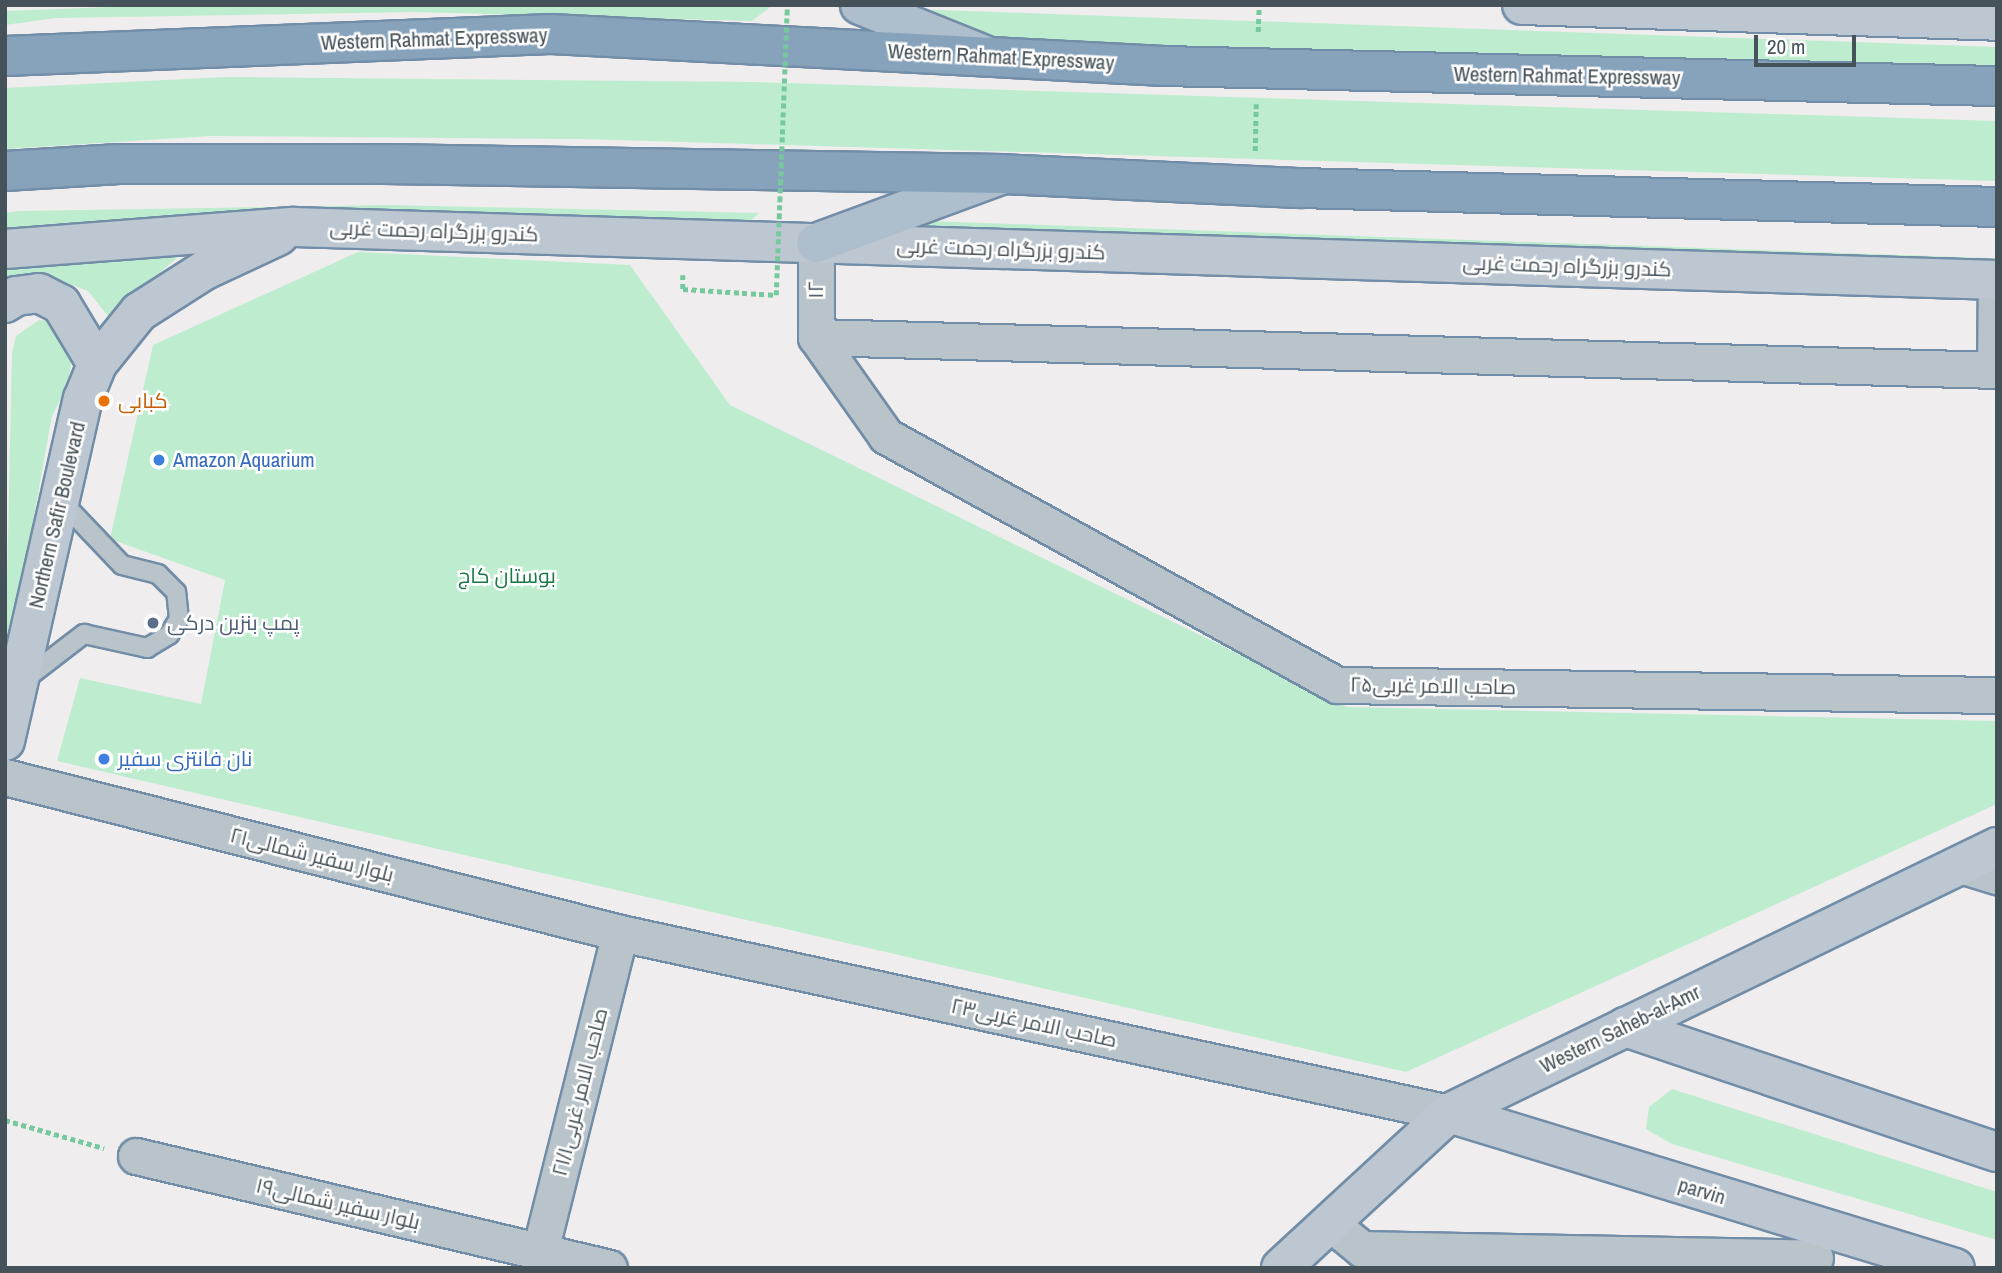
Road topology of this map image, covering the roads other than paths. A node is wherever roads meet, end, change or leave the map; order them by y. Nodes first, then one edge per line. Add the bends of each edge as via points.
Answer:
1 (860, 5) edge
2 (1522, 5) edge
3 (1997, 21) edge
4 (5, 56) edge
5 (991, 57) junction
6 (1997, 86) edge
7 (5, 171) edge
8 (1002, 174) junction
9 (1997, 207) edge
10 (294, 228) junction
11 (816, 243) junction
12 (5, 249) edge
13 (1996, 280) edge
14 (5, 303) edge
15 (816, 337) junction
16 (97, 364) junction
17 (1996, 370) edge
18 (61, 501) junction
19 (18, 684) junction
20 (1997, 695) edge
21 (5, 741) edge
22 (5, 776) edge
23 (1997, 847) edge
24 (1960, 864) junction
25 (1997, 876) edge
26 (620, 933) junction
27 (1625, 1027) junction
28 (1448, 1114) junction
29 (1997, 1152) edge
30 (136, 1156) road end
31 (1330, 1223) junction
32 (1815, 1250) edge
33 (540, 1251) junction
34 (610, 1268) edge
35 (1282, 1268) edge
36 (1955, 1268) edge

1 - 5 main road
2 - 3 main road
4 - 5 highway, Western Rahmat Expressway via 551,34
5 - 6 highway, Western Rahmat Expressway
7 - 8 highway via 119,164 384,164
8 - 9 highway via 1300,188
8 - 11 main road
10 - 11 main road, کندرو بزرگراه رحمت غربی
10 - 12 main road, کندرو بزرگراه رحمت غربی
10 - 16 main road, Northern Safir Boulevard via 205,270 139,312
11 - 13 main road, کندرو بزرگراه رحمت غربی
11 - 15 street, ۱۲
13 - 17 street
14 - 16 main road via 16,296 39,293 61,304
15 - 17 street
15 - 20 street, صاحب الامر غربی۲۵ via 886,436 1337,685
16 - 18 main road, Northern Safir Boulevard via 83,399
18 - 19 main road, Northern Safir Boulevard
18 - 19 lane via 122,565 158,574 176,592 179,619 169,635 147,648 84,634
19 - 21 main road, Northern Safir Boulevard
22 - 26 street, بلوار سفیر شمالی۲۱
23 - 24 main road, Western Saheb-al-Amr
24 - 25 street
24 - 27 main road, Western Saheb-al-Amr
26 - 28 street, صاحب الامر غربی۲۳
26 - 33 street, صاحب الامر غربی۲۱/۱
27 - 28 main road, Western Saheb-al-Amr
27 - 29 main road
28 - 31 main road, Western Saheb-al-Amr
28 - 32 main road, parvin
30 - 33 street, بلوار سفیر شمالی۱۹
31 - 32 street via 1362,1249
31 - 35 main road, Western Saheb-al-Amr
32 - 36 main road, parvin
33 - 34 street, بلوار سفیر شمالی۱۹

